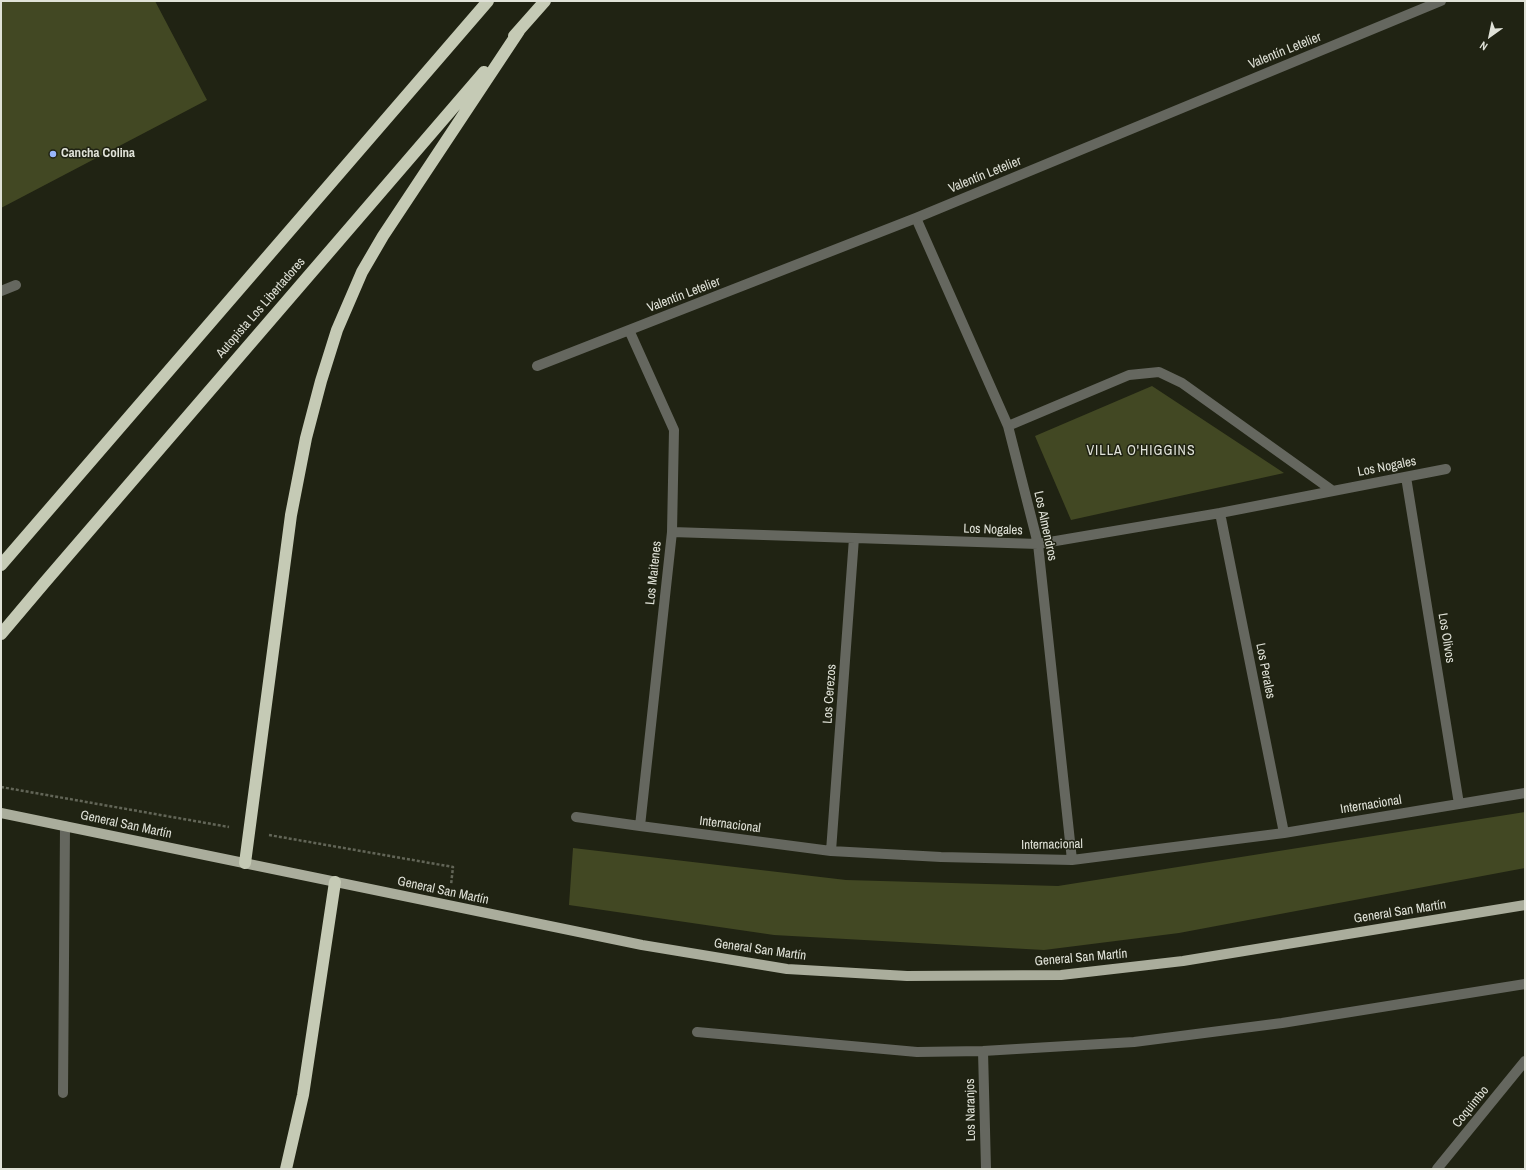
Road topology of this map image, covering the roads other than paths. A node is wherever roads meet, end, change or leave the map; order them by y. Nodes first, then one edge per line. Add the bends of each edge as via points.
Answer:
1 (488, 1) edge
2 (545, 1) edge
3 (1441, 1) edge
4 (519, 31) junction
5 (916, 218) junction
6 (16, 285) dead end
7 (1, 291) edge
8 (630, 330) junction
9 (537, 366) dead end
10 (1008, 426) junction
11 (1446, 469) dead end
12 (1406, 477) junction
13 (1333, 491) junction
14 (1220, 514) junction
15 (672, 532) junction
16 (854, 538) junction
17 (1038, 544) junction
18 (1, 565) edge
19 (1, 634) edge
20 (1525, 793) edge
21 (1459, 804) junction
22 (1, 813) edge
23 (576, 817) dead end
24 (65, 826) junction
25 (640, 826) junction
26 (1284, 833) junction
27 (831, 851) junction
28 (1072, 860) junction
29 (245, 863) junction
30 (334, 882) junction
31 (1525, 905) edge
32 (1525, 984) edge
33 (697, 1032) dead end
34 (983, 1051) junction
35 (1525, 1061) edge
36 (63, 1093) dead end
37 (286, 1169) edge
38 (986, 1169) edge
39 (1437, 1169) edge

1 - 18 highway
2 - 4 highway, Autopista Los Libertadores
3 - 5 street, Valentín Letelier
4 - 19 highway, Autopista Los Libertadores
4 - 29 highway via 383,236 362,272 337,330 320,381 291,515
5 - 8 street, Valentín Letelier
5 - 10 street, Los Almendros
6 - 7 street
8 - 9 street, Valentín Letelier
8 - 15 street, Los Maitenes via 674,430
10 - 13 street via 1129,375 1159,372 1182,383
10 - 17 street, Los Almendros
11 - 12 street, Los Nogales
12 - 13 street, Los Nogales
12 - 21 street, Los Olivos
13 - 14 street, Los Nogales
14 - 17 street, Los Nogales
14 - 26 street, Los Perales
15 - 16 street, Los Nogales
15 - 25 street, Los Maitenes
16 - 17 street, Los Nogales
16 - 27 street, Los Cerezos
17 - 28 street, Los Almendros
20 - 21 street, Internacional
21 - 26 street, Internacional
22 - 24 main road, General San Martín
23 - 25 street, Internacional
24 - 29 main road, General San Martín
24 - 36 street
25 - 27 street, Internacional
26 - 28 street, Internacional
27 - 28 street, Internacional
29 - 30 main road, General San Martín
30 - 31 main road, General San Martín via 642,945 787,969 907,976 1061,975 1092,972 1191,960
30 - 37 highway via 303,1095
32 - 34 street via 1282,1023 1134,1042
33 - 34 street via 916,1052
34 - 38 street, Los Naranjos
35 - 39 street, Coquimbo

